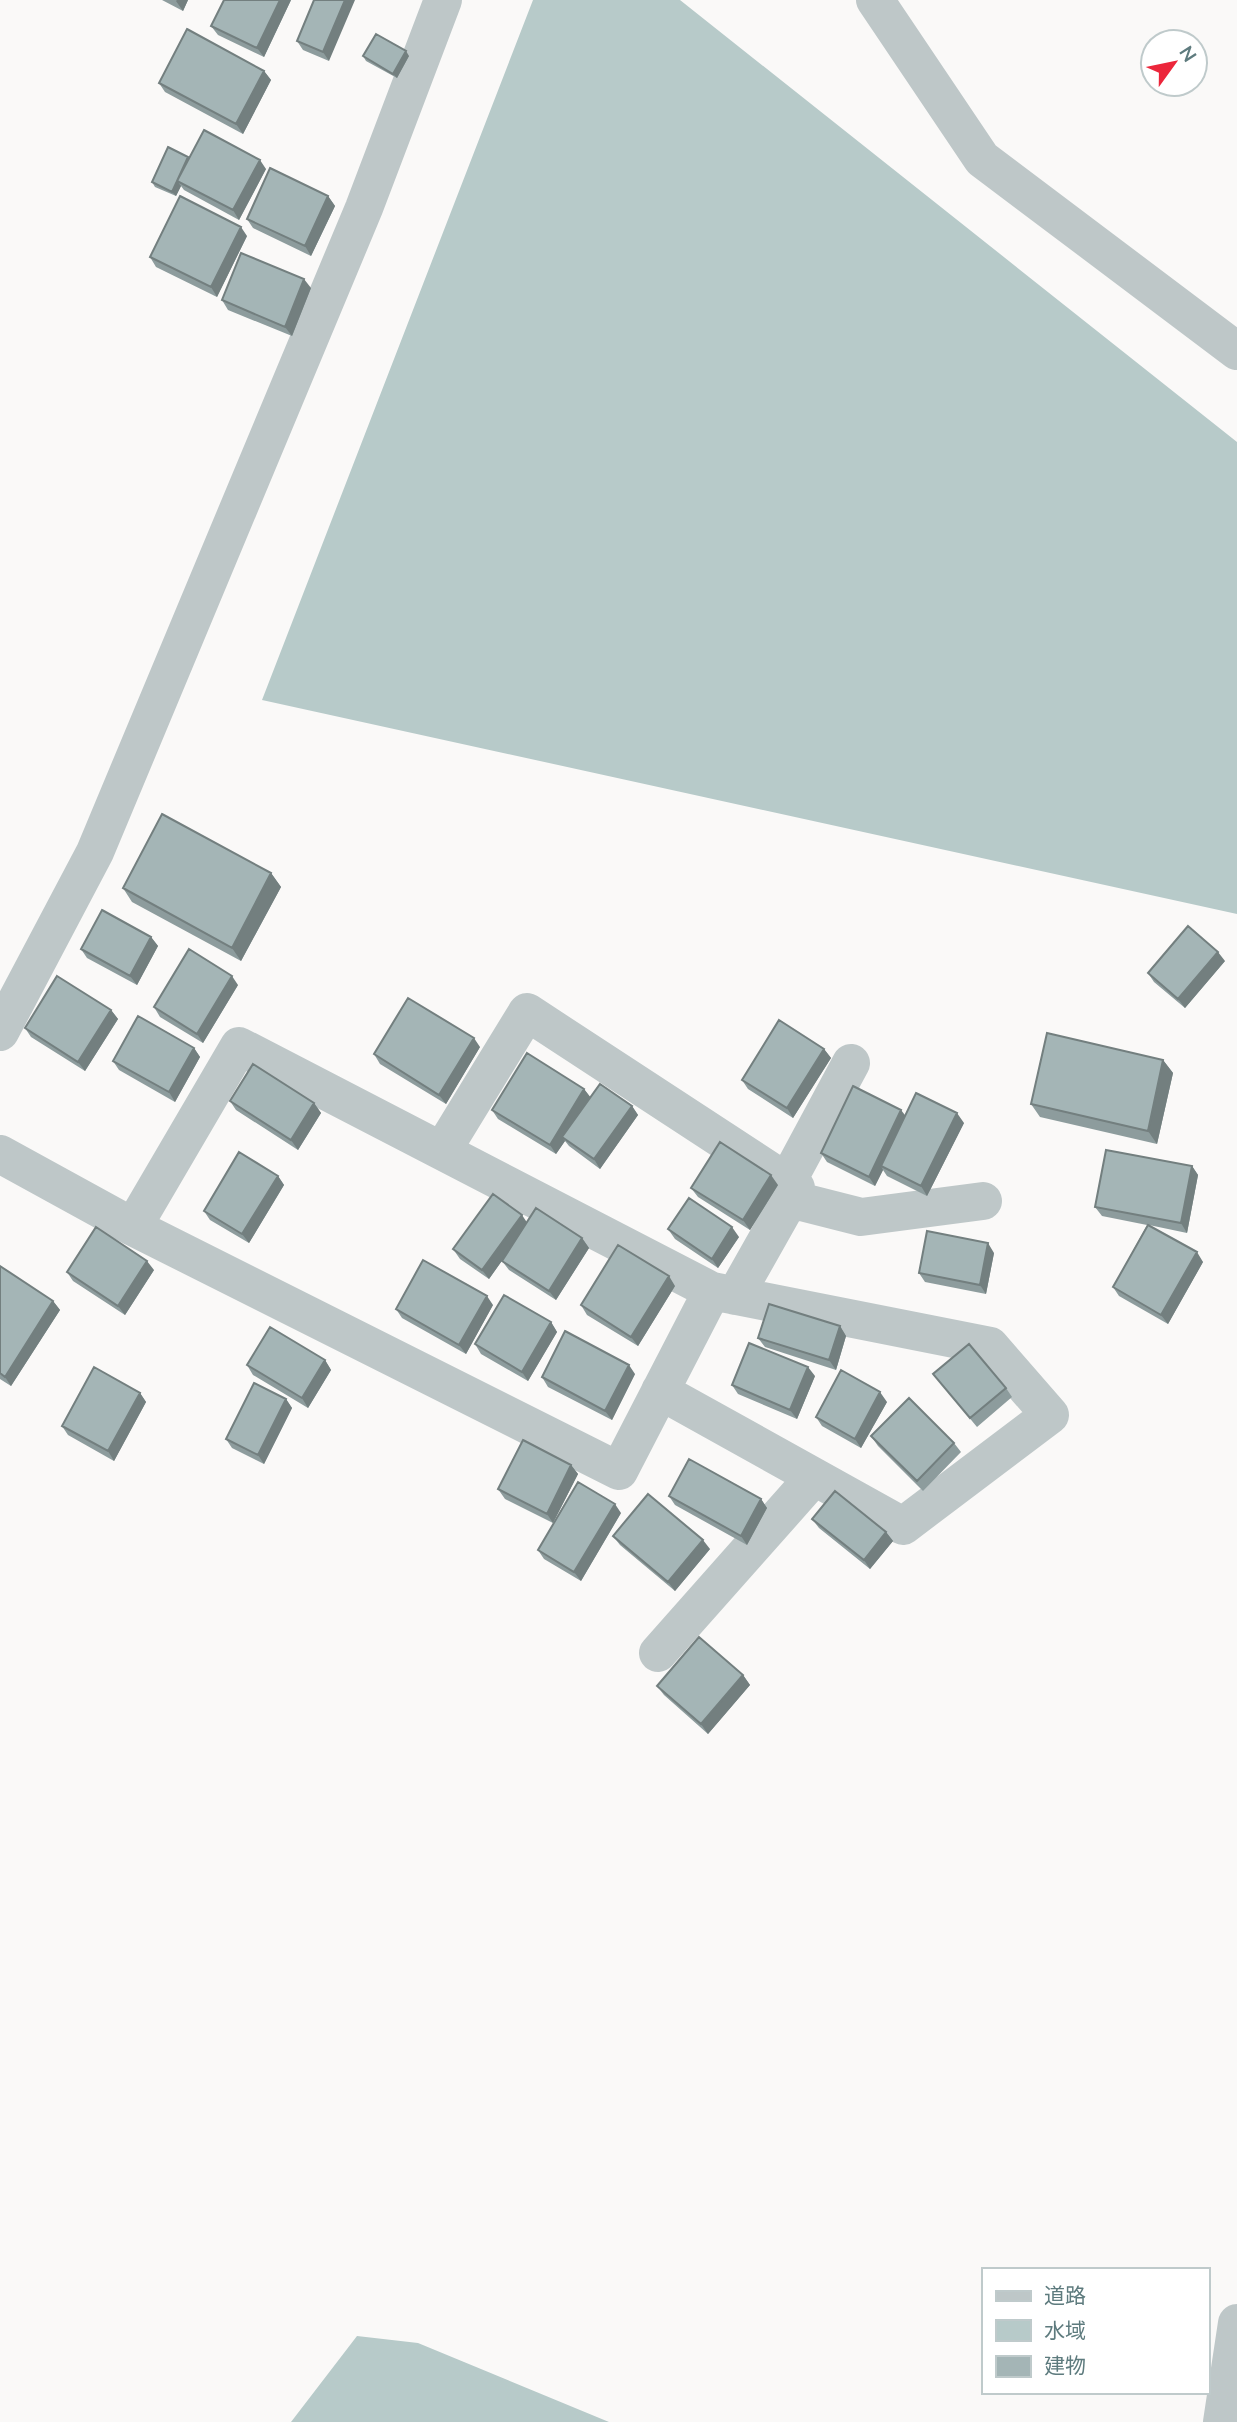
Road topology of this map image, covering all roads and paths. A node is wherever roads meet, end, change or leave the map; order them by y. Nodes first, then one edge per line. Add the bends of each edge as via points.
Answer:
1 (443, 0) edge
2 (875, 0) edge
3 (1237, 351) edge
4 (0, 1032) edge
5 (851, 1063) dead end
6 (442, 1151) junction
7 (0, 1154) edge
8 (788, 1191) junction
9 (983, 1201) dead end
10 (133, 1227) junction
11 (724, 1294) junction
12 (660, 1391) junction
13 (814, 1476) junction
14 (658, 1653) dead end
15 (1237, 2323) edge
16 (1222, 2422) edge

1 - 4 street via 364,208 95,852
2 - 3 street via 982,159
5 - 8 street
6 - 8 street via 527,1012
6 - 10 street via 239,1046
6 - 11 street
7 - 10 street
8 - 9 street via 861,1217
8 - 11 street
10 - 12 street via 619,1471
11 - 12 street
11 - 13 street via 990,1346 1050,1415 903,1525
12 - 13 street
13 - 14 street
15 - 16 street

